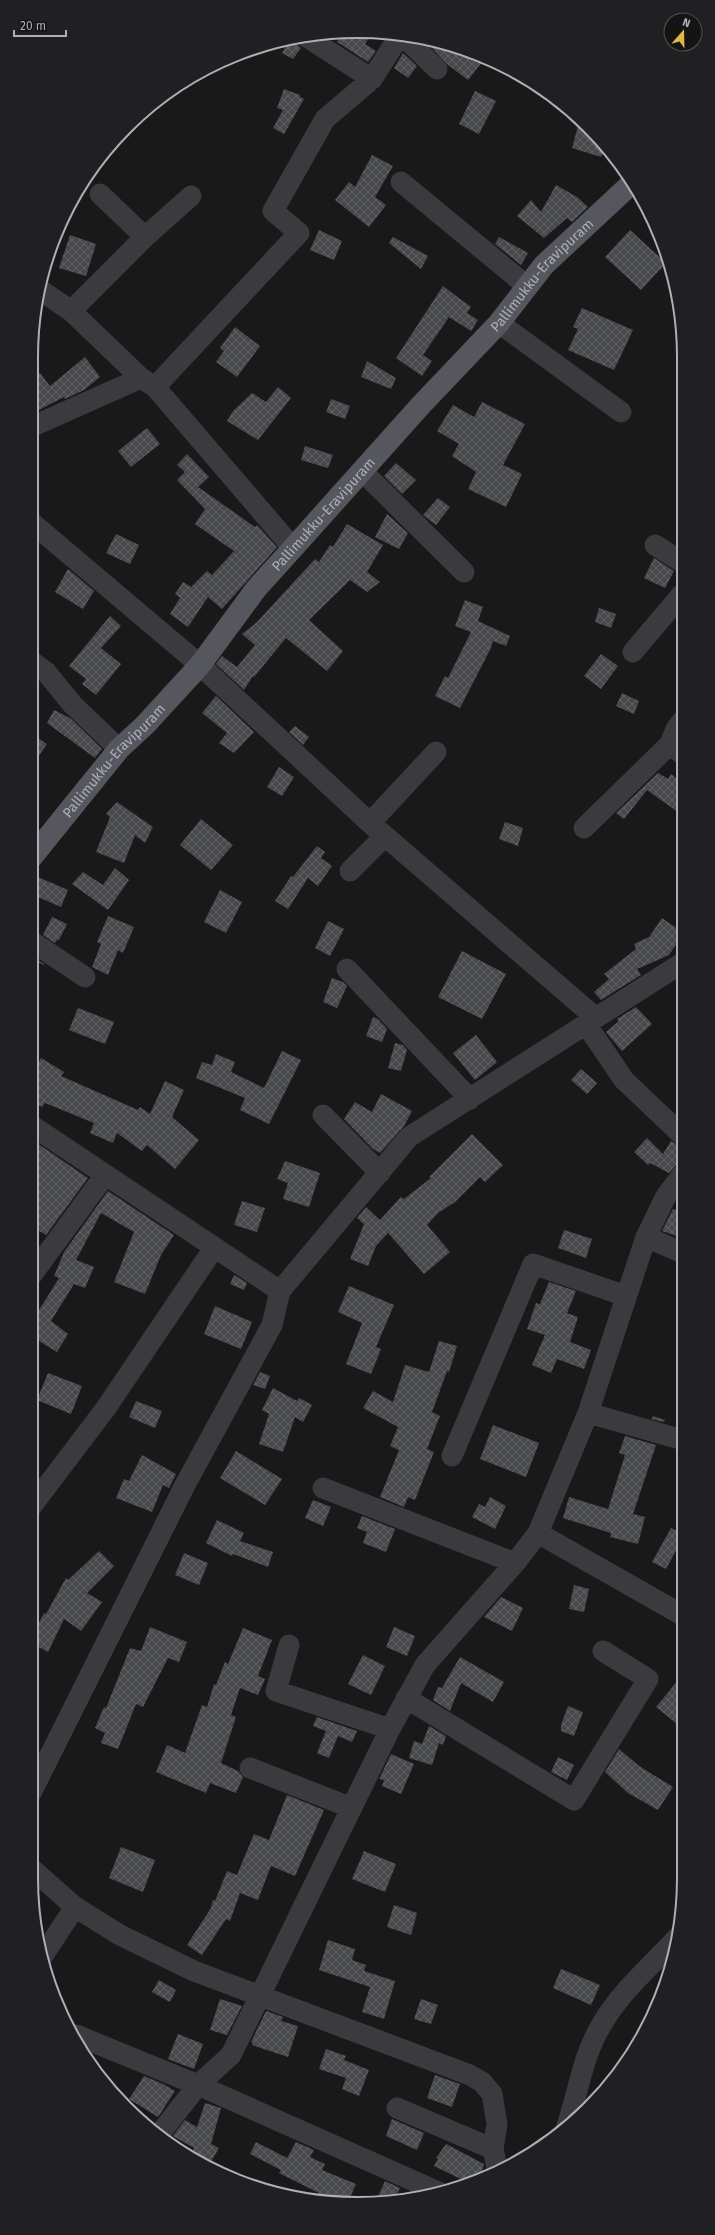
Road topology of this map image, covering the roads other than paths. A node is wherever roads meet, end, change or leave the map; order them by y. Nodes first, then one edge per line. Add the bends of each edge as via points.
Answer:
1 (313, 41) edge
2 (397, 41) edge
3 (409, 42) edge
4 (437, 70) dead end
5 (372, 80) junction
6 (401, 182) dead end
7 (627, 187) edge
8 (100, 194) dead end
9 (191, 196) dead end
10 (145, 237) junction
11 (526, 286) junction
12 (45, 293) edge
13 (71, 311) junction
14 (499, 323) junction
15 (148, 383) junction
16 (621, 412) dead end
17 (38, 424) edge
18 (362, 471) junction
19 (38, 528) edge
20 (655, 545) dead end
21 (293, 548) junction
22 (677, 559) edge
23 (464, 572) dead end
24 (677, 600) edge
25 (633, 652) dead end
26 (200, 665) junction
27 (38, 666) edge
28 (677, 728) edge
29 (676, 749) edge
30 (119, 750) junction
31 (436, 752) dead end
32 (584, 828) dead end
33 (377, 829) junction
34 (38, 849) edge
35 (350, 871) dead end
36 (38, 946) edge
37 (677, 966) edge
38 (347, 969) dead end
39 (85, 977) dead end
40 (591, 1021) junction
41 (470, 1099) junction
42 (323, 1115) dead end
43 (38, 1130) edge
44 (677, 1130) edge
45 (380, 1173) junction
46 (105, 1175) junction
47 (674, 1199) edge
48 (646, 1237) junction
49 (214, 1248) junction
50 (677, 1250) edge
51 (38, 1266) edge
52 (280, 1291) junction
53 (626, 1296) junction
54 (588, 1412) junction
55 (677, 1438) edge
56 (452, 1456) dead end
57 (323, 1488) dead end
58 (38, 1498) edge
59 (538, 1533) junction
60 (515, 1563) junction
61 (677, 1612) edge
62 (289, 1644) dead end
63 (603, 1651) dead end
64 (406, 1698) junction
65 (390, 1729) junction
66 (250, 1768) dead end
67 (38, 1778) edge
68 (352, 1808) junction
69 (38, 1874) edge
70 (75, 1907) junction
71 (670, 1946) edge
72 (47, 1950) edge
73 (261, 1996) junction
74 (81, 2037) edge
75 (198, 2086) junction
76 (397, 2108) dead end
77 (570, 2116) edge
78 (162, 2131) edge
79 (495, 2158) edge
80 (431, 2188) edge

1 - 5 street
2 - 5 street
3 - 4 street
5 - 15 street via 325,119 272,212 299,233
6 - 11 street
7 - 11 main road, Pallimukku-Eravipuram via 544,265
8 - 10 street
9 - 10 street
10 - 13 street
11 - 14 main road, Pallimukku-Eravipuram
12 - 13 street
13 - 15 street
14 - 16 street
14 - 18 main road, Pallimukku-Eravipuram
15 - 17 street
15 - 21 street
18 - 21 main road, Pallimukku-Eravipuram
18 - 23 street
19 - 26 street
20 - 22 street
21 - 26 main road, Pallimukku-Eravipuram via 256,589
24 - 25 street
26 - 30 main road, Pallimukku-Eravipuram
26 - 33 street
27 - 30 street
28 - 29 street
29 - 32 street
30 - 34 main road, Pallimukku-Eravipuram
31 - 33 street
33 - 35 street
33 - 40 street
36 - 39 street
37 - 40 street
38 - 41 street
40 - 41 street
40 - 44 street via 624,1080
41 - 45 street via 409,1137
42 - 45 street
43 - 46 street
45 - 52 street
46 - 49 street
46 - 51 street
47 - 48 street
48 - 50 street
48 - 53 street
49 - 52 street
49 - 58 street via 106,1408
52 - 67 street via 272,1325 185,1485
53 - 54 street
53 - 56 street via 533,1264
54 - 55 street
54 - 59 street
57 - 60 street
59 - 60 street
59 - 61 street
60 - 64 street via 425,1665
62 - 65 street via 276,1691
63 - 64 street via 648,1679 574,1800
64 - 65 street
65 - 68 street
66 - 68 street
68 - 73 street
69 - 70 street
70 - 72 street
70 - 73 street via 120,1935 194,1971
71 - 77 street via 616,2002 601,2026 584,2067
73 - 75 street via 230,2055
73 - 79 street via 470,2074 482,2082 492,2094 497,2124
74 - 75 street
75 - 78 street
75 - 80 street
76 - 79 street

